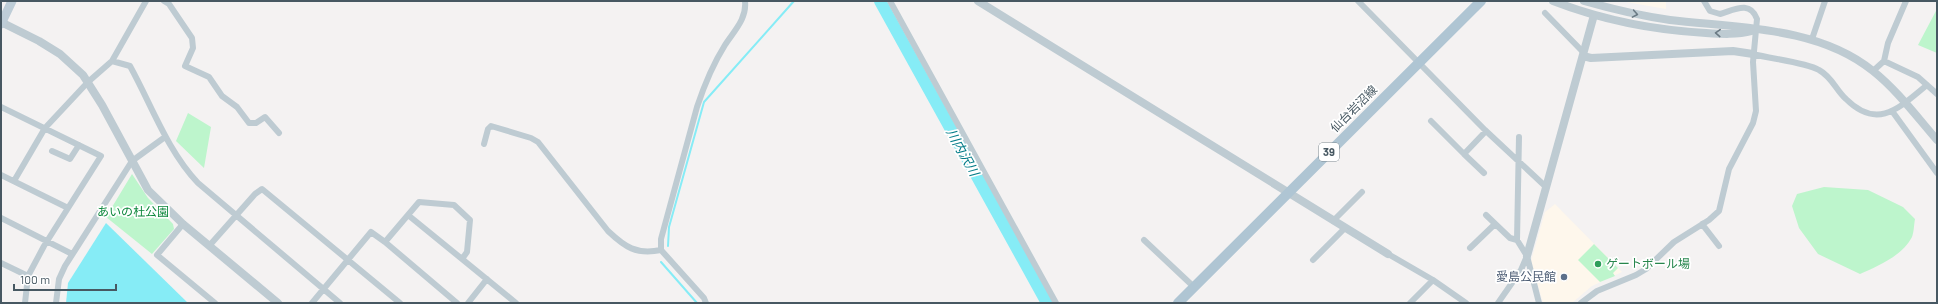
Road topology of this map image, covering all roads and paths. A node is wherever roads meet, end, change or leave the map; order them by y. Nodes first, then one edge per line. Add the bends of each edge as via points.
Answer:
1 (12, 1) edge
2 (146, 1) edge
3 (164, 1) edge
4 (745, 1) edge
5 (890, 1) edge
6 (978, 1) edge
7 (1358, 1) edge
8 (1481, 1) edge
9 (1553, 1) edge
10 (1584, 1) edge
11 (1704, 1) edge
12 (1825, 1) edge
13 (1906, 1) edge
14 (1598, 3) edge
15 (1545, 13) dead end
16 (1594, 15) junction
17 (1, 23) edge
18 (1756, 30) junction
19 (1812, 39) junction
20 (1584, 54) junction
21 (1753, 54) junction
22 (112, 61) junction
23 (1884, 62) junction
24 (1419, 63) junction
25 (1873, 71) junction
26 (88, 82) junction
27 (1927, 85) junction
28 (1937, 94) edge
29 (1904, 103) junction
30 (1, 107) edge
31 (1892, 111) junction
32 (1432, 121) dead end
33 (45, 128) junction
34 (1486, 132) junction
35 (279, 133) dead end
36 (166, 137) junction
37 (1519, 137) dead end
38 (1937, 140) edge
39 (484, 144) dead end
40 (79, 145) junction
41 (52, 151) dead end
42 (1464, 154) junction
43 (132, 161) junction
44 (1519, 162) junction
45 (1484, 173) dead end
46 (1937, 173) edge
47 (1, 175) edge
48 (14, 181) junction
49 (1545, 186) junction
50 (1362, 192) dead end
51 (1288, 193) junction
52 (68, 208) junction
53 (408, 214) junction
54 (1486, 215) dead end
55 (236, 216) junction
56 (1, 218) edge
57 (1334, 221) junction
58 (183, 224) junction
59 (1495, 224) junction
60 (1702, 224) junction
61 (1345, 228) junction
62 (1144, 240) dead end
63 (1517, 240) junction
64 (48, 241) junction
65 (385, 242) junction
66 (209, 246) junction
67 (1719, 246) dead end
68 (1470, 248) dead end
69 (660, 250) junction
70 (72, 254) junction
71 (1388, 254) joint
72 (1527, 256) junction
73 (462, 259) junction
74 (347, 260) junction
75 (1313, 260) dead end
76 (1, 263) edge
77 (28, 276) junction
78 (487, 279) junction
79 (1432, 280) junction
80 (1194, 287) junction
81 (323, 290) junction
82 (453, 302) edge
83 (25, 303) edge
84 (56, 303) edge
85 (214, 303) edge
86 (278, 303) edge
87 (312, 303) edge
88 (340, 303) edge
89 (400, 303) edge
90 (468, 303) edge
91 (516, 303) edge
92 (706, 303) edge
93 (1056, 303) edge
94 (1178, 303) edge
95 (1410, 303) edge
96 (1466, 303) edge
97 (1498, 303) edge
98 (1539, 303) edge
99 (1581, 303) edge

1 - 17 main road
2 - 22 street
3 - 35 street via 169,4 192,38 193,48 186,66 209,77 222,96 237,107 249,123 256,123 265,117
4 - 69 street via 746,8 740,23 725,45 697,107
5 - 93 street
6 - 51 street
7 - 24 street
8 - 24 main road, 仙台岩沼線 / 39
9 - 16 street
10 - 14 street
11 - 18 street via 1710,11 1720,14 1737,6 1750,8 1755,12 1757,19
12 - 19 street
13 - 23 street via 1888,43
14 -> 18 street via 1668,20
15 - 20 street
18 -> 16 street via 1742,34 1682,32 1638,26
16 - 20 street
17 - 26 street via 60,54
18 - 19 street
18 - 21 street
19 - 25 street via 1842,51
20 - 21 street via 1597,57 1733,51
20 - 49 street
21 - 31 street via 1818,69 1828,76 1845,99 1864,112 1875,115
21 - 60 street via 1756,110 1753,123 1729,169 1719,211
22 - 26 street
22 - 36 street via 130,66
23 - 25 street
23 - 27 street via 1918,77
24 - 34 street
24 - 51 main road, 仙台岩沼線 / 39
25 - 29 street
26 - 33 street
26 - 43 street
27 - 28 street
27 - 29 street
29 - 31 street
29 - 38 street
30 - 33 street
31 - 46 street
32 - 42 street
33 - 40 street
33 - 48 street
34 - 42 street
34 - 44 street
36 - 43 street
36 - 55 street via 181,164
37 - 44 street
39 - 69 street via 491,126 538,142 616,239 641,252
40 - 41 street via 70,160
40 - 52 street via 101,156
42 - 45 street
43 - 58 street via 148,190
43 - 70 street
44 - 49 street
44 - 63 street
47 - 48 street
48 - 52 street
49 - 72 street
50 - 57 street
51 - 57 street
51 - 80 main road, 仙台岩沼線 / 39
52 - 64 street
53 - 65 street
53 - 73 street
53 - 73 street via 419,202 454,205 470,220 467,252
54 - 59 street
55 - 66 street
55 - 74 street via 255,194 262,190
55 - 81 street
56 - 64 street
57 - 61 street
58 - 66 street
58 - 85 street via 157,255
59 - 63 street via 1510,238
59 - 68 street
60 - 67 street
60 - 99 street via 1674,242 1636,275 1597,291
61 - 71 street
61 - 75 street
62 - 80 street
63 - 72 street
64 - 70 street
64 - 77 street
65 - 74 street via 371,232
65 - 82 street
66 - 86 street
69 - 92 street
70 - 84 street via 59,279
71 - 79 street
72 - 97 street via 1521,270
72 - 98 street
73 - 78 street
74 - 81 street
74 - 89 street
76 - 77 street
77 - 83 street
78 - 90 street
78 - 91 street
79 - 95 street
79 - 96 street
80 - 94 main road, 仙台岩沼線 / 39
81 - 87 street
81 - 88 street

